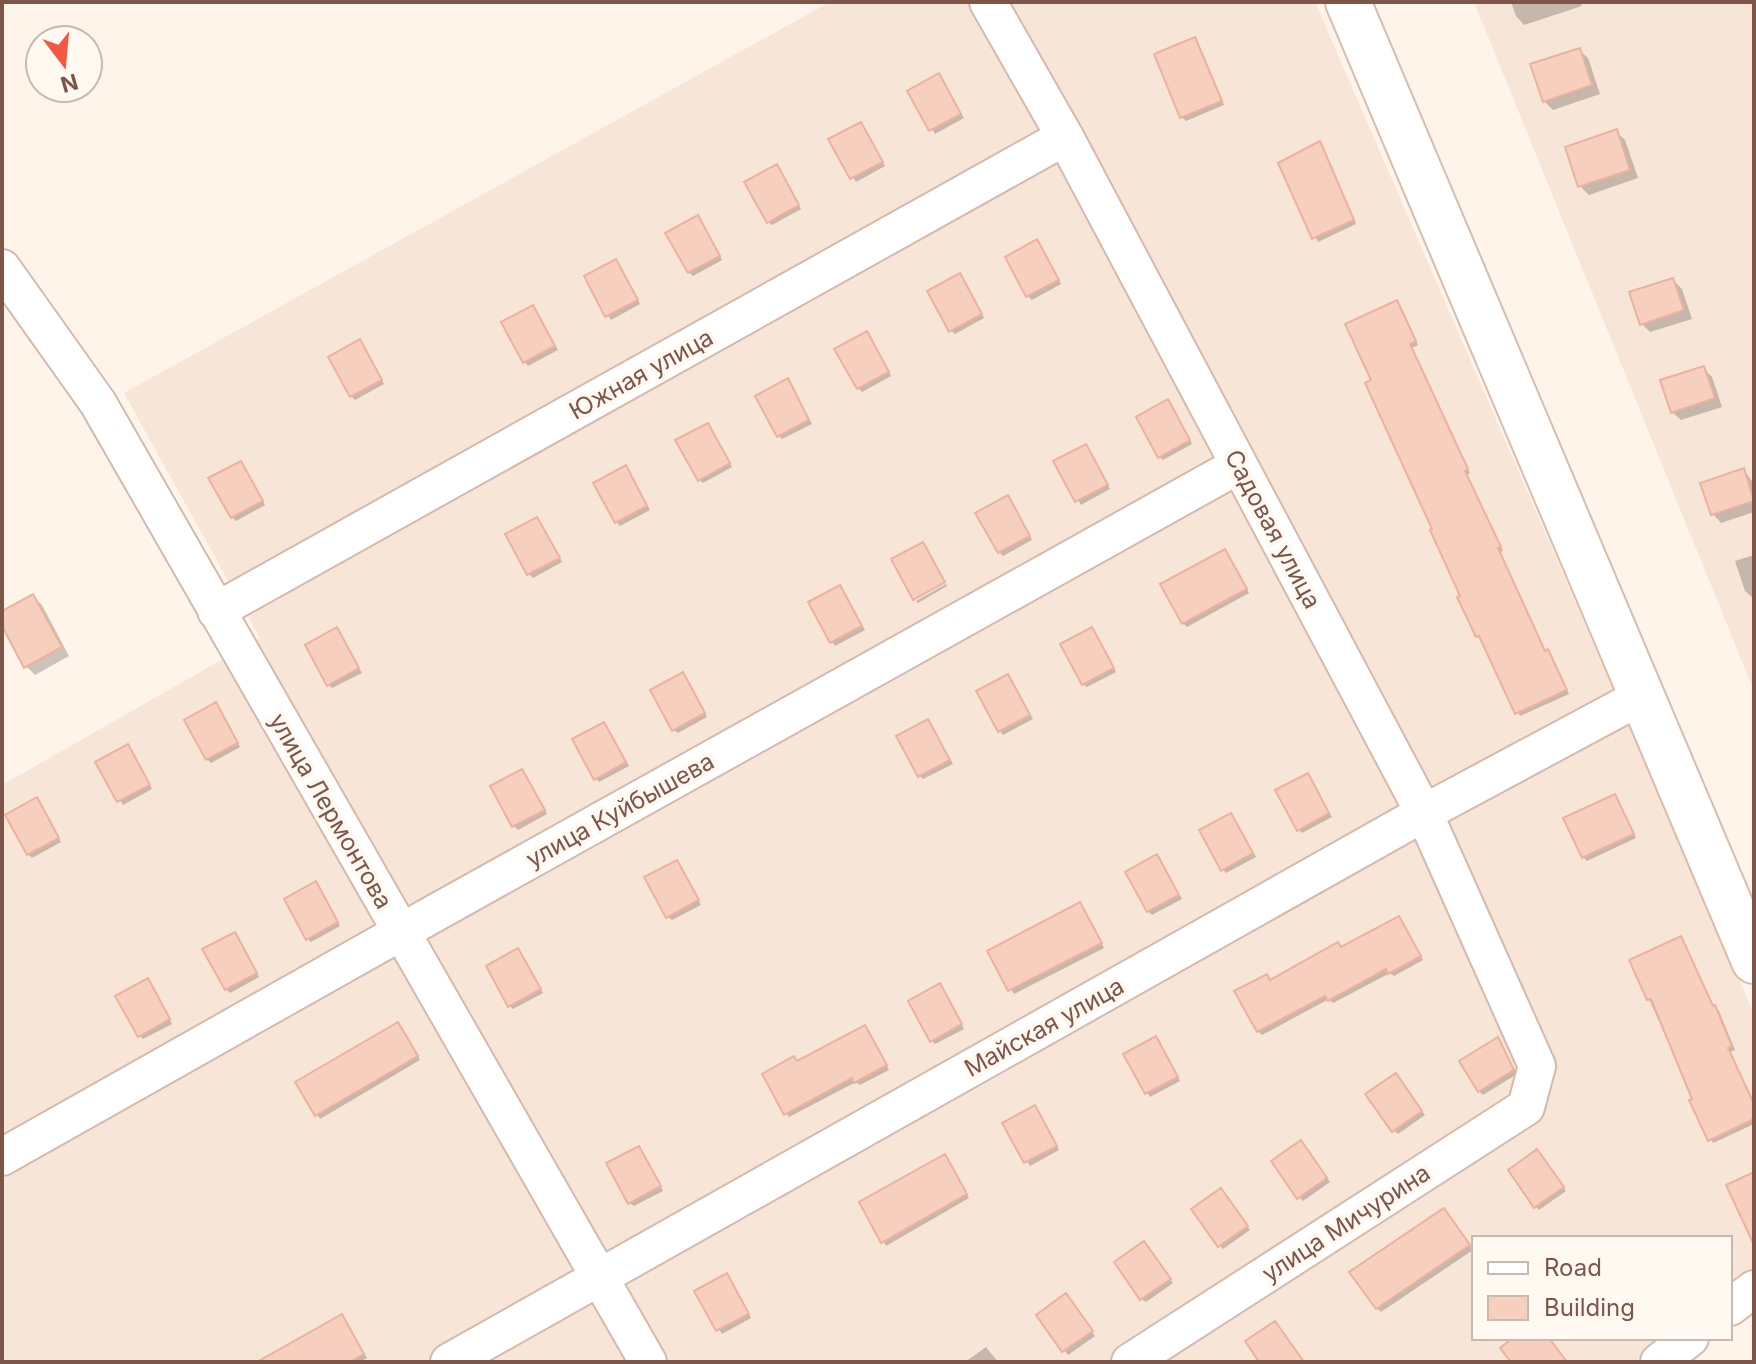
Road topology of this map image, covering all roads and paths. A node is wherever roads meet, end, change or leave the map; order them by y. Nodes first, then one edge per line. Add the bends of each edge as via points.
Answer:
1 (988, 2) edge
2 (1348, 2) edge
3 (1065, 137) junction
4 (2, 268) edge
5 (1239, 465) junction
6 (216, 611) junction
7 (1642, 696) junction
8 (1424, 813) junction
9 (401, 932) junction
10 (1754, 961) edge
11 (1537, 1066) joint
12 (2, 1157) edge
13 (599, 1277) junction
14 (1754, 1289) edge
15 (1732, 1306) edge
16 (1687, 1340) edge
17 (449, 1362) edge
18 (648, 1362) edge
19 (1130, 1362) edge
20 (1659, 1362) edge

1 - 3 street, Садовая улица
2 - 7 street
3 - 5 street, Садовая улица
3 - 6 street, Южная улица
4 - 6 street, улица Лермонтова via 98,403
5 - 8 street, Садовая улица
5 - 9 street, улица Куйбышева
6 - 9 street, улица Лермонтова
7 - 8 street, Майская улица
7 - 10 street
8 - 11 street, Садовая улица
8 - 13 street, Майская улица
9 - 12 street, улица Куйбышева
9 - 13 street, улица Лермонтова
11 - 19 street, улица Мичурина via 1526,1107
13 - 17 street, Майская улица
13 - 18 street, улица Лермонтова
14 - 15 street
16 - 20 street

